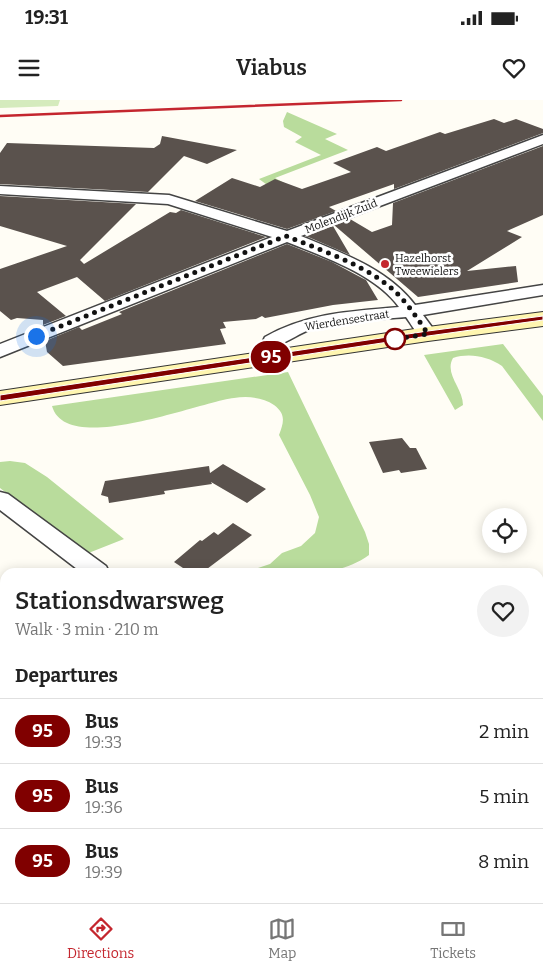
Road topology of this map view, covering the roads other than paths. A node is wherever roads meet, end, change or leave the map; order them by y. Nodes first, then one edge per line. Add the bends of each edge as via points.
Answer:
1 (543, 139) edge
2 (0, 190) edge
3 (286, 236) junction
4 (543, 290) edge
5 (412, 310) junction
6 (543, 319) edge
7 (428, 334) junction
8 (272, 341) dead end
9 (0, 351) edge
10 (0, 398) edge
11 (0, 499) edge
12 (92, 568) edge

1 - 3 street, Molendijk Zuid
2 - 3 street via 168,200
3 - 5 street via 340,258 382,281
3 - 9 street, Molendijk Zuid
4 - 5 street, Wierdensestraat
5 - 7 street
5 - 8 street, Wierdensestraat via 307,325 294,328
6 - 7 main road, Wierdensestraat
7 - 10 main road, Wierdensestraat
11 - 12 street

